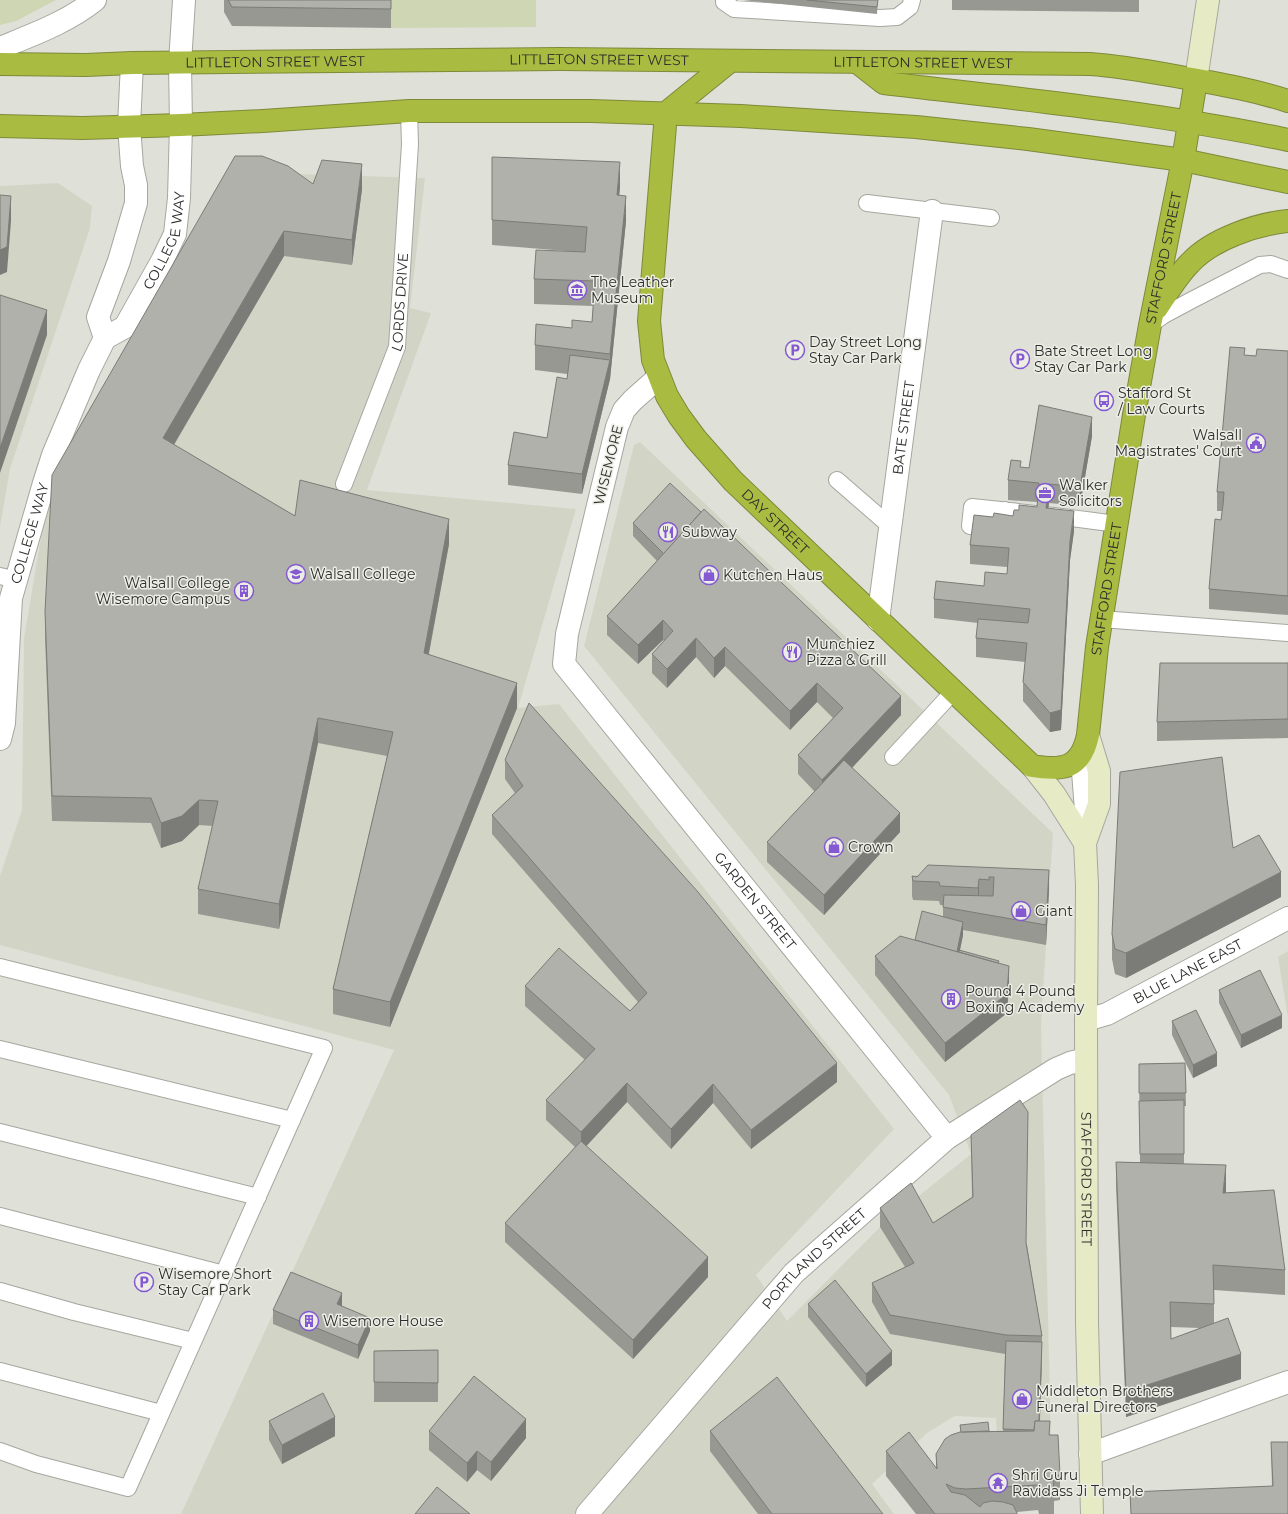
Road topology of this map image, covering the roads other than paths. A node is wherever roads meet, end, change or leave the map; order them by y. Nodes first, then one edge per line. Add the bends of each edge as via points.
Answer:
1 (95, 0) edge
2 (184, 0) edge
3 (724, 0) edge
4 (1208, 0) edge
5 (913, 2) edge
6 (0, 48) edge
7 (729, 62) junction
8 (857, 62) junction
9 (132, 63) junction
10 (180, 63) junction
11 (0, 64) edge
12 (1196, 80) junction
13 (1288, 101) edge
14 (409, 111) junction
15 (666, 113) junction
16 (1190, 121) junction
17 (181, 124) junction
18 (0, 126) edge
19 (129, 126) junction
20 (1288, 140) edge
21 (1183, 160) junction
22 (1288, 182) edge
23 (867, 203) dead end
24 (932, 211) junction
25 (991, 218) dead end
26 (1288, 221) edge
27 (1288, 270) edge
28 (1151, 320) junction
29 (105, 338) junction
30 (659, 377) junction
31 (837, 480) dead end
32 (344, 484) dead end
33 (1005, 510) dead end
34 (1116, 524) junction
35 (890, 526) junction
36 (8, 578) edge
37 (1101, 619) junction
38 (878, 620) junction
39 (1288, 633) edge
40 (564, 664) joint
41 (953, 692) junction
42 (1088, 735) junction
43 (0, 739) edge
44 (893, 757) dead end
45 (1079, 759) junction
46 (1032, 766) junction
47 (1085, 843) junction
48 (1288, 918) edge
49 (0, 966) edge
50 (1086, 1020) junction
51 (0, 1049) edge
52 (1086, 1059) junction
53 (292, 1120) junction
54 (0, 1132) edge
55 (947, 1138) junction
56 (258, 1196) junction
57 (0, 1216) edge
58 (224, 1274) junction
59 (0, 1291) edge
60 (193, 1341) junction
61 (0, 1371) edge
62 (1288, 1382) edge
63 (161, 1414) junction
64 (0, 1452) edge
65 (1090, 1454) junction
66 (587, 1514) edge
67 (1092, 1514) edge

1 - 6 street via 82,11 32,36
2 - 10 street, COLLEGE WAY
3 - 5 lane via 734,9 880,18 897,17
4 - 12 main road
7 - 8 highway, LITTLETON STREET WEST
7 - 10 highway, LITTLETON STREET WEST via 560,59
7 - 15 highway
8 - 12 highway, LITTLETON STREET WEST via 1090,64
8 - 16 highway via 884,83
9 - 10 highway, LITTLETON STREET WEST
9 - 11 highway, LITTLETON STREET WEST
9 - 19 street
10 - 17 street, COLLEGE WAY
12 - 13 highway, LITTLETON STREET WEST
12 - 16 highway, STAFFORD STREET
14 - 15 highway
14 - 17 highway
14 - 32 lane, LORDS DRIVE via 410,144 397,347
15 - 21 highway via 916,127
15 - 30 highway via 649,321 653,360
16 - 20 highway
16 - 21 highway, STAFFORD STREET
17 - 19 highway
17 - 29 street, COLLEGE WAY via 179,198 175,234 125,327
18 - 19 highway
19 - 29 street via 136,203 119,261 98,317
21 - 22 highway
21 - 28 highway, STAFFORD STREET
23 - 24 lane
24 - 25 lane
24 - 35 street, BATE STREET
26 - 28 highway via 1239,232 1211,246 1190,262
27 - 28 lane via 1271,264 1260,264
28 - 34 highway, STAFFORD STREET
29 - 36 street, COLLEGE WAY via 53,455
30 - 38 highway, DAY STREET via 679,416 712,458
30 - 40 street, WISEMORE via 632,400 624,410 617,427 567,634
31 - 35 lane
33 - 34 lane
34 - 37 highway, STAFFORD STREET
35 - 38 street, BATE STREET
36 - 43 street, COLLEGE WAY via 11,598 4,723
37 - 39 lane
37 - 42 highway, STAFFORD STREET
38 - 41 highway, DAY STREET
40 - 55 street, GARDEN STREET
41 - 44 lane
41 - 46 highway, DAY STREET
42 - 45 highway, STAFFORD STREET
42 - 47 main road, STAFFORD STREET via 1099,771 1099,804
45 - 46 highway via 1066,766 1054,768
45 - 47 lane
46 - 47 main road, STAFFORD STREET via 1054,794
47 - 50 main road, STAFFORD STREET
48 - 50 street, BLUE LANE EAST via 1107,1014
49 - 53 lane via 324,1048
50 - 52 main road, STAFFORD STREET
51 - 53 lane
52 - 55 street, PORTLAND STREET via 1056,1069
52 - 65 main road, STAFFORD STREET
53 - 56 lane
54 - 56 lane
55 - 66 street, PORTLAND STREET via 794,1273
56 - 58 lane
57 - 58 lane
58 - 60 lane
59 - 60 lane
60 - 63 lane
61 - 63 lane
62 - 65 street
63 - 64 lane via 128,1488
65 - 67 main road, STAFFORD STREET

